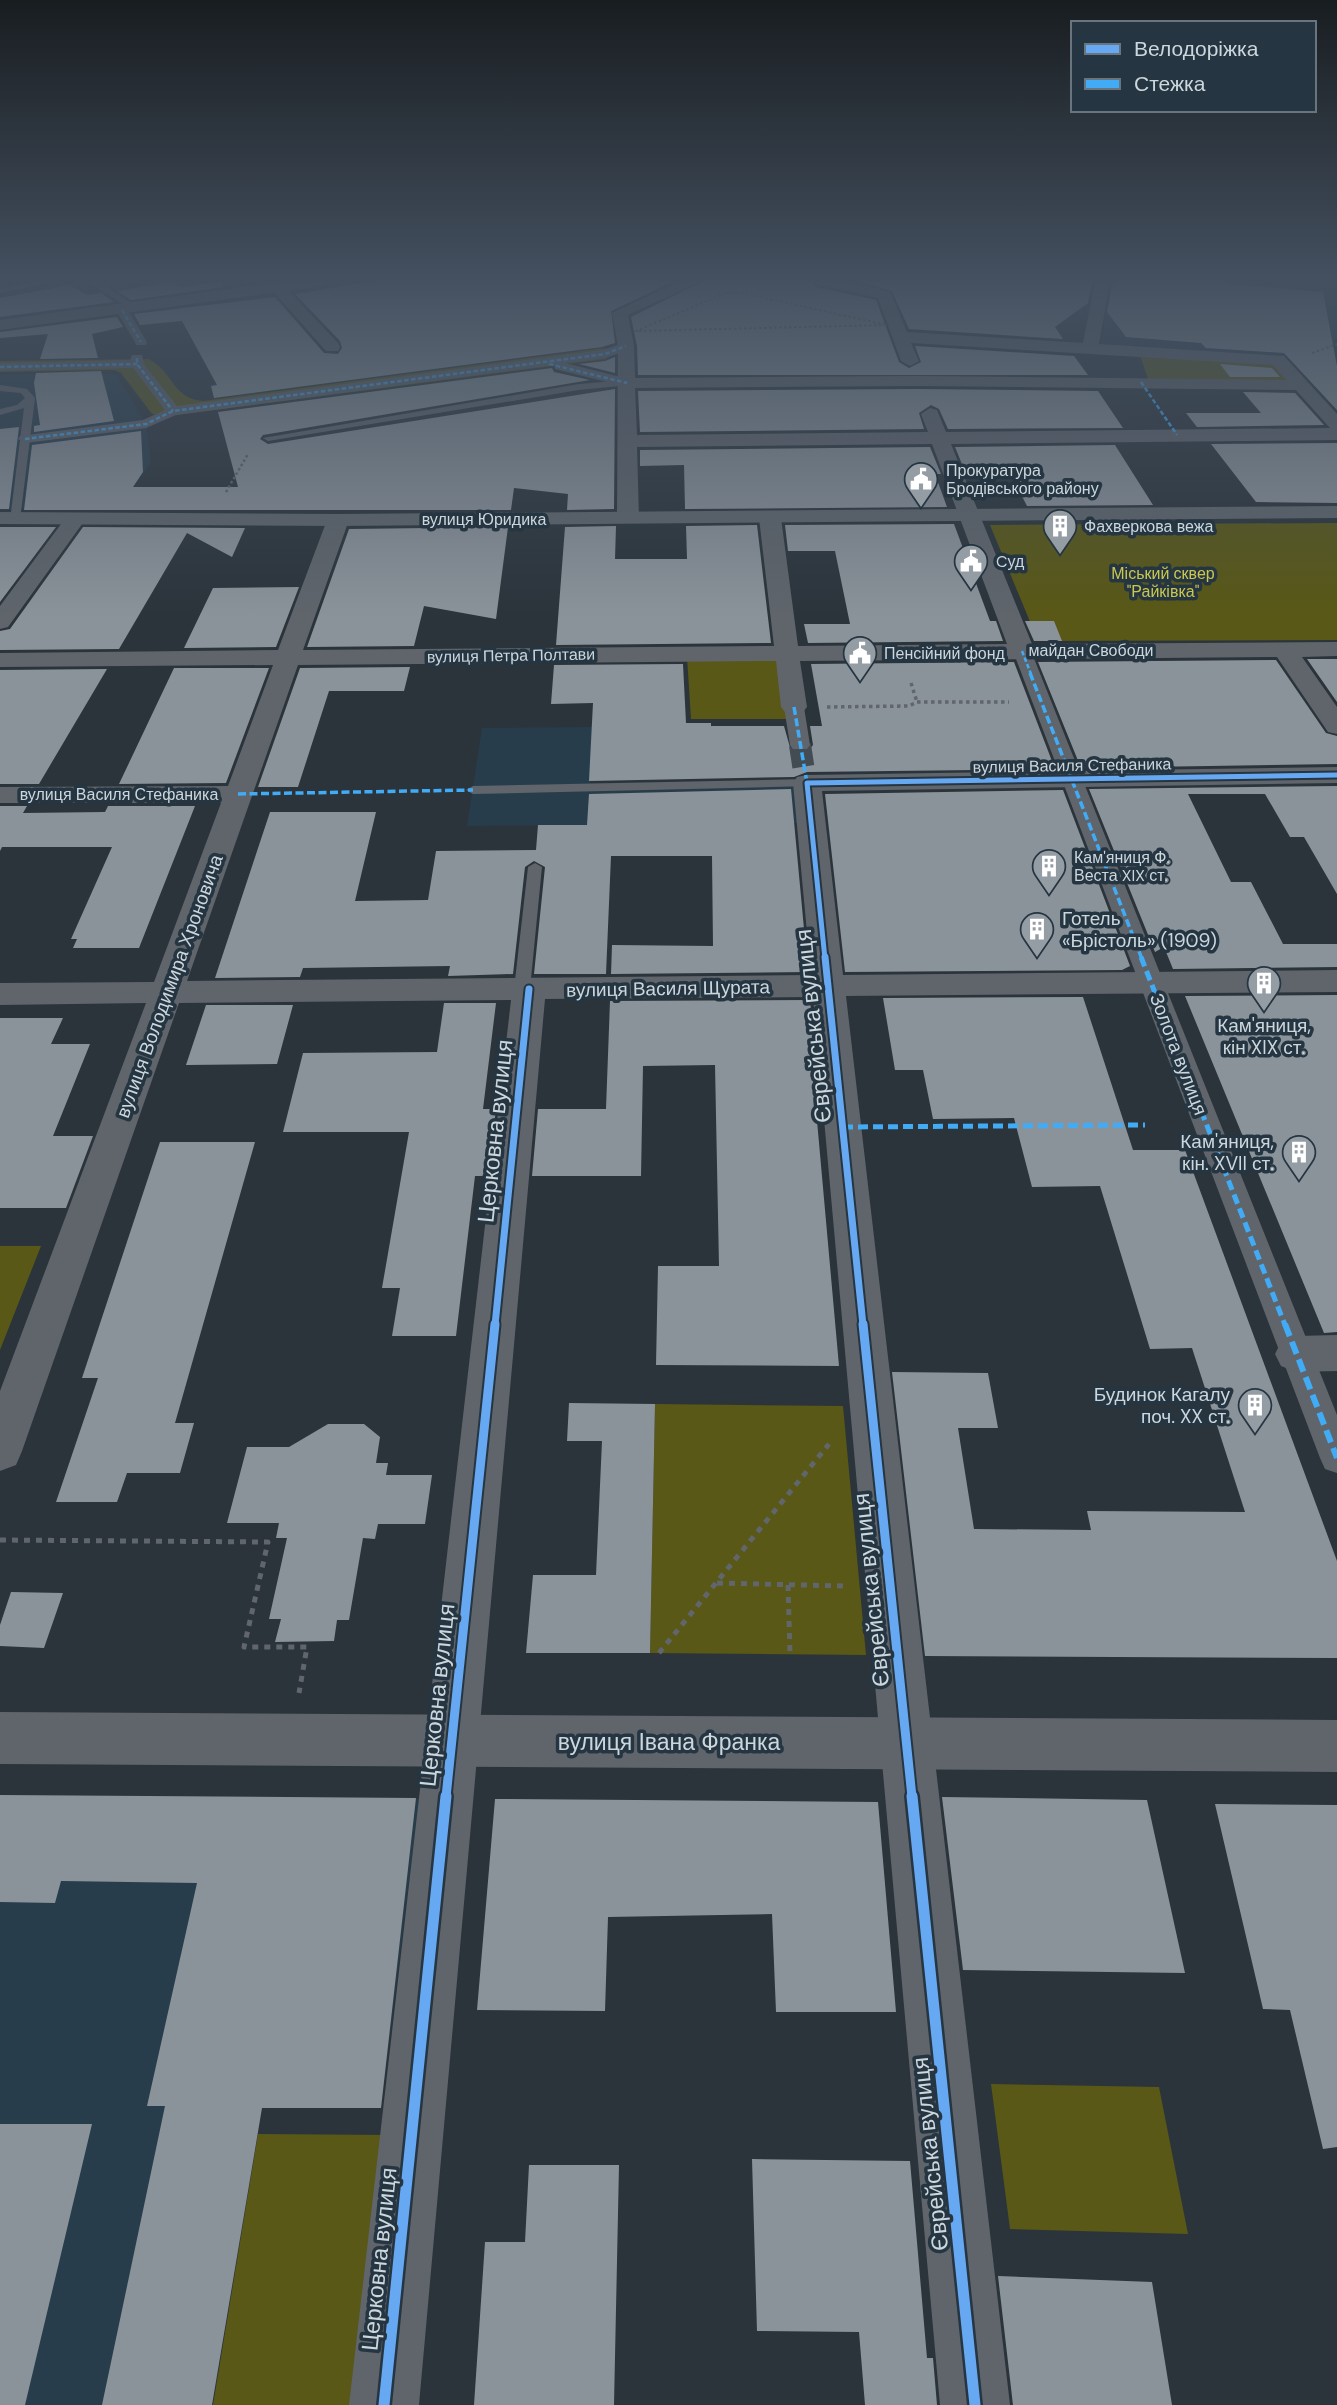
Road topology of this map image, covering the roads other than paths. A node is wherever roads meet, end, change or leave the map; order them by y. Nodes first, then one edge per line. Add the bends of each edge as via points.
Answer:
1 (26, 393) edge
2 (160, 393) edge
3 (307, 393) edge
4 (541, 393) edge
5 (627, 393) edge
6 (923, 393) edge
7 (1306, 393) edge
8 (30, 398) junction
9 (173, 411) junction
10 (0, 412) edge
11 (1337, 425) edge
12 (1337, 434) edge
13 (939, 436) junction
14 (268, 438) road end
15 (25, 439) junction
16 (627, 440) junction
17 (1337, 512) edge
18 (969, 516) junction
19 (770, 518) junction
20 (8, 519) edge
21 (628, 519) junction
22 (74, 520) junction
23 (338, 520) junction
24 (0, 622) edge
25 (1284, 649) junction
26 (1337, 649) edge
27 (1022, 651) junction
28 (787, 653) junction
29 (286, 657) junction
30 (0, 660) edge
31 (794, 707) joint
32 (1337, 726) edge
33 (800, 745) tunnel mouth
34 (1337, 775) edge
35 (806, 777) junction
36 (1072, 779) junction
37 (473, 790) dead end
38 (238, 794) junction
39 (0, 795) edge
40 (535, 867) dead end
41 (1337, 981) edge
42 (1151, 983) junction
43 (828, 986) junction
44 (526, 989) junction
45 (167, 992) junction
46 (0, 994) edge
47 (1337, 1353) edge
48 (1296, 1354) junction
49 (0, 1451) edge
50 (1337, 1458) edge
51 (0, 1738) edge
52 (452, 1740) junction
53 (906, 1744) junction
54 (1337, 1746) edge
55 (384, 2405) edge
56 (975, 2405) edge

1 - 8 lane
2 - 9 street
3 - 9 street
4 - 14 lane
5 - 16 street
6 - 13 street, майдан Свободи
7 - 11 street
8 - 10 lane via 20,407
8 - 15 lane
9 - 15 street via 146,424
12 - 13 street
13 - 16 street
13 - 18 street, майдан Свободи
15 - 20 lane
16 - 21 street
17 - 18 street
18 - 19 street, вулиця Юридика
18 - 27 street, майдан Свободи
19 - 21 street, вулиця Юридика
19 - 28 street
20 - 22 street, вулиця Юридика
21 - 23 street, вулиця Юридика
22 - 23 street, вулиця Юридика
22 - 24 street
23 - 29 street, вулиця Володимира Хроновича
25 - 26 street, майдан Свободи
25 - 27 street, майдан Свободи
25 - 32 street
27 - 28 street, вулиця Петра Полтави
27 - 36 street, Золота вулиця
28 - 29 street, вулиця Петра Полтави
28 - 31 street
29 - 30 street, вулиця Петра Полтави
29 - 38 street, вулиця Володимира Хроновича
31 - 33 street
34 - 36 street, вулиця Василя Стефаника
35 - 36 street, вулиця Василя Стефаника
35 - 37 lane, вулиця Василя Стефаника
35 - 43 street, Єврейська вулиця
36 - 42 street, Золота вулиця
38 - 39 street, вулиця Василя Стефаника
38 - 45 street, вулиця Володимира Хроновича
40 - 44 lane, Церковна вулиця
41 - 42 street, вулиця Василя Щурата
42 - 43 street, вулиця Василя Щурата
42 - 48 street, Золота вулиця
43 - 44 street, вулиця Василя Щурата
43 - 53 street, Єврейська вулиця
44 - 45 street, вулиця Василя Щурата
44 - 52 street, Церковна вулиця
45 - 46 street, вулиця Василя Щурата
45 - 49 street, вулиця Володимира Хроновича
47 - 48 street
48 - 50 street, Золота вулиця
51 - 52 street, вулиця Івана Франка
52 - 53 street, вулиця Івана Франка
52 - 55 street, Церковна вулиця
53 - 54 street, вулиця Івана Франка
53 - 56 street, Єврейська вулиця

